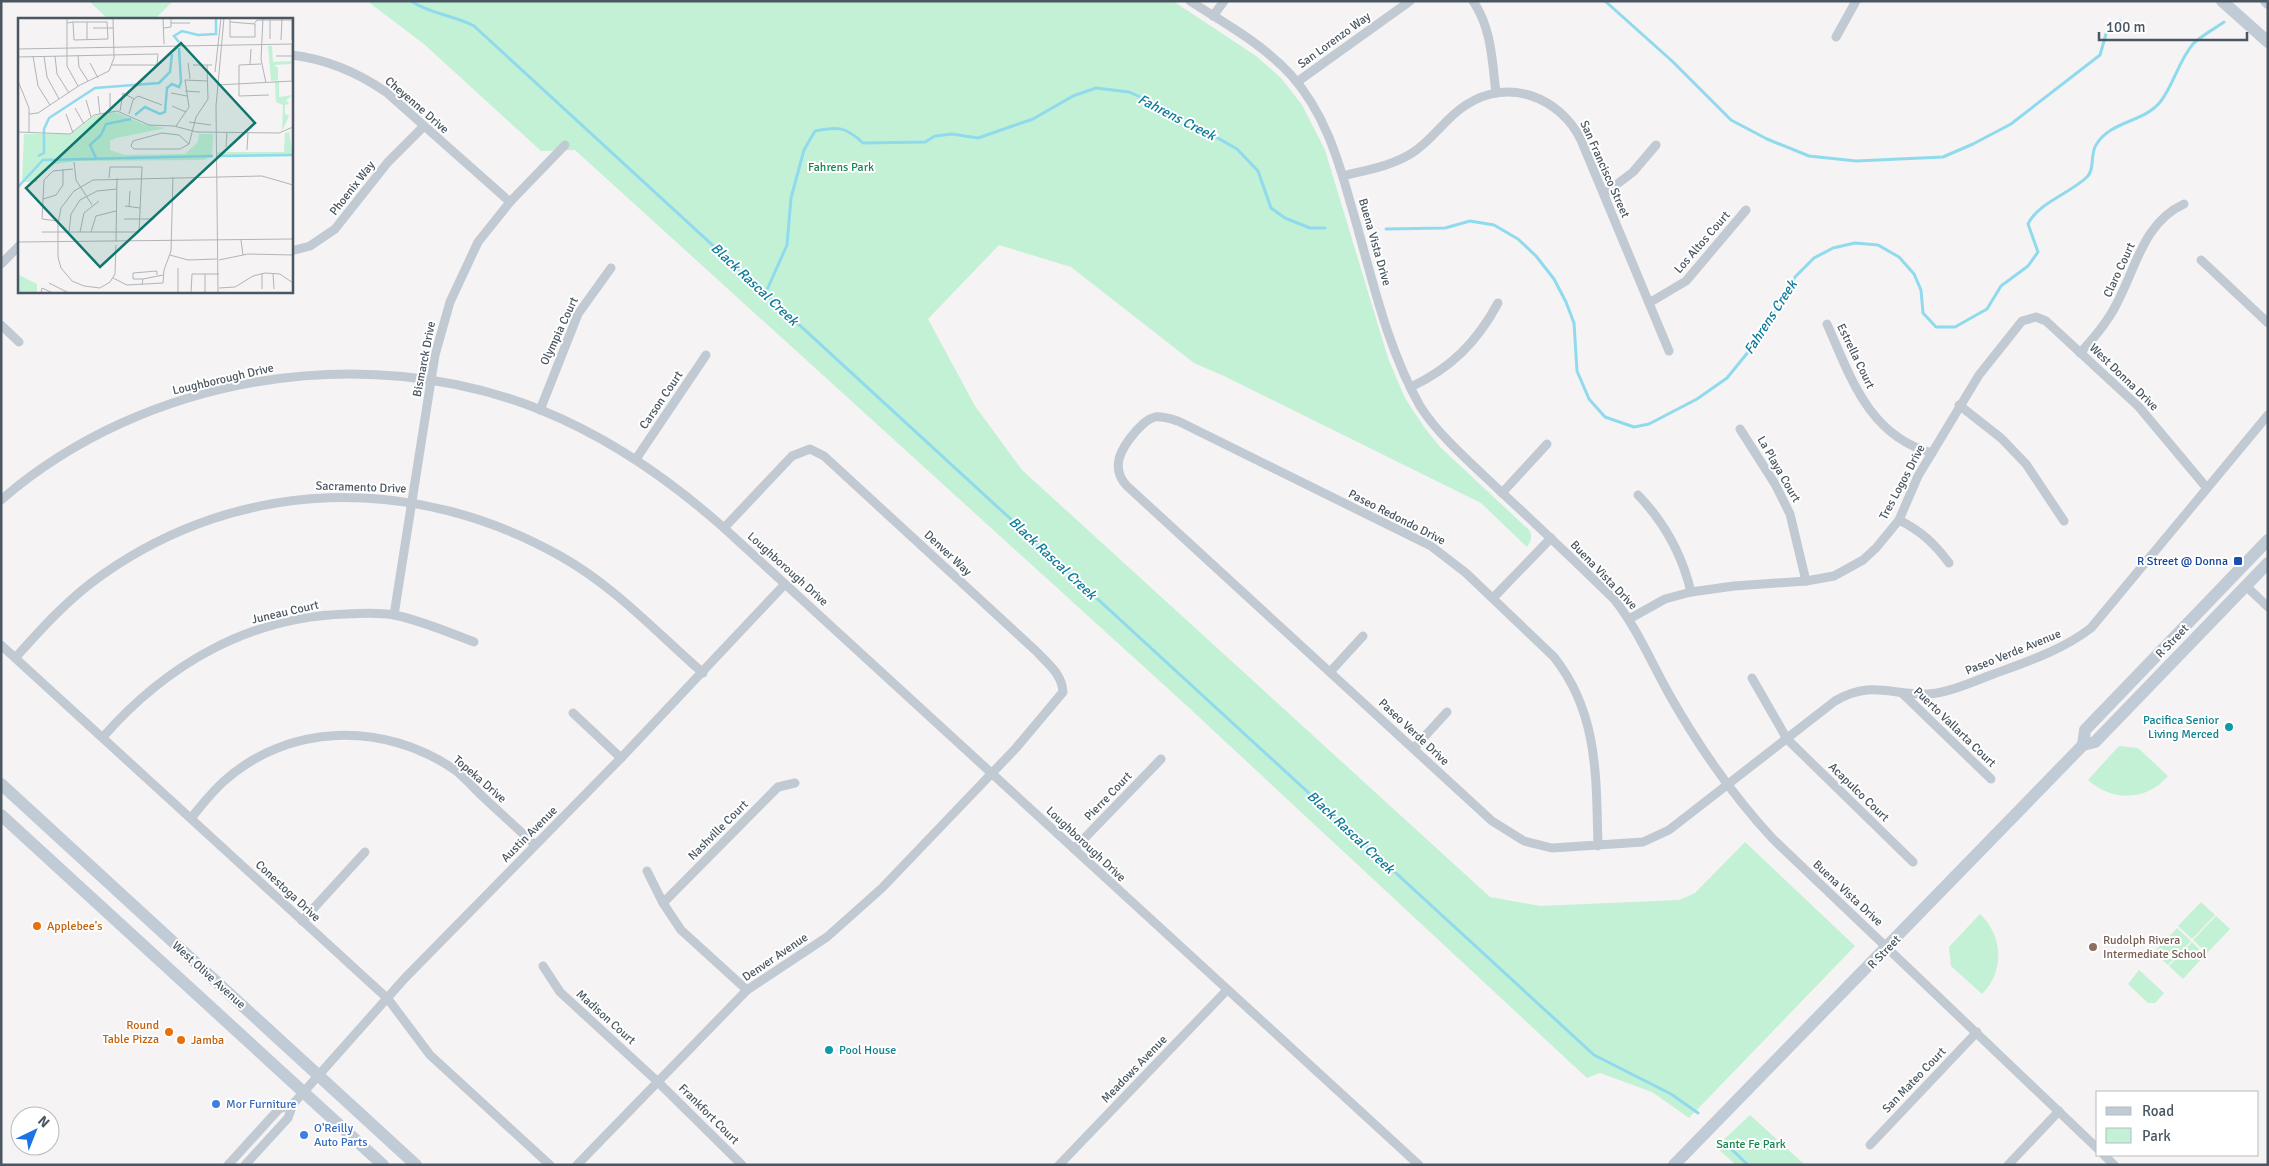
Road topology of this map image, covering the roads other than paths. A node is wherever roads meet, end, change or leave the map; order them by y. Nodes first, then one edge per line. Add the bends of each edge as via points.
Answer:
1 (1190, 1) edge
2 (1224, 1) edge
3 (1410, 1) edge
4 (1473, 1) edge
5 (1856, 1) edge
6 (2222, 1) edge
7 (1214, 16) junction
8 (1836, 37) dead end
9 (2268, 42) edge
10 (292, 55) edge
11 (1297, 82) junction
12 (1496, 93) junction
13 (423, 127) junction
14 (1656, 144) dead end
15 (565, 145) dead end
16 (1343, 176) junction
17 (1604, 194) junction
18 (510, 202) junction
19 (2184, 204) dead end
20 (1746, 210) dead end
21 (18, 247) edge
22 (292, 250) edge
23 (2201, 260) dead end
24 (1, 264) edge
25 (611, 268) dead end
26 (1498, 303) dead end
27 (1649, 303) junction
28 (2036, 316) joint
29 (2268, 323) edge
30 (1827, 324) dead end
31 (1, 325) edge
32 (19, 342) dead end
33 (1669, 351) dead end
34 (2080, 353) junction
35 (706, 355) dead end
36 (430, 381) junction
37 (1411, 386) junction
38 (1959, 405) junction
39 (540, 410) junction
40 (2268, 415) edge
41 (1740, 429) dead end
42 (1547, 444) dead end
43 (1932, 453) junction
44 (636, 459) junction
45 (1127, 486) joint
46 (2206, 487) junction
47 (1502, 493) junction
48 (3, 495) edge
49 (1638, 495) dead end
50 (412, 502) junction
51 (1899, 520) junction
52 (2064, 521) dead end
53 (724, 528) junction
54 (1551, 538) junction
55 (2268, 540) edge
56 (1949, 563) dead end
57 (2268, 563) edge
58 (1806, 581) junction
59 (785, 584) junction
60 (2246, 586) junction
61 (1691, 592) junction
62 (1493, 598) junction
63 (2268, 607) edge
64 (394, 615) junction
65 (1629, 619) junction
66 (1363, 636) dead end
67 (474, 642) dead end
68 (1, 645) edge
69 (16, 657) junction
70 (1330, 672) junction
71 (703, 673) junction
72 (1752, 678) dead end
73 (1902, 693) junction
74 (1447, 712) dead end
75 (573, 713) dead end
76 (103, 737) junction
77 (1788, 739) junction
78 (2083, 745) junction
79 (1414, 748) junction
80 (621, 758) junction
81 (1161, 760) dead end
82 (991, 773) junction
83 (1991, 779) dead end
84 (795, 782) dead end
85 (1, 784) edge
86 (1727, 786) junction
87 (1, 815) edge
88 (190, 818) junction
89 (535, 845) junction
90 (1598, 846) junction
91 (1074, 849) junction
92 (365, 852) dead end
93 (1913, 862) dead end
94 (647, 871) dead end
95 (663, 903) junction
96 (302, 921) junction
97 (1888, 948) junction
98 (543, 966) dead end
99 (747, 990) junction
100 (1227, 990) junction
101 (388, 999) junction
102 (1977, 1032) junction
103 (319, 1075) junction
104 (658, 1082) junction
105 (304, 1093) junction
106 (293, 1104) junction
107 (2059, 1111) junction
108 (1870, 1145) dead end
109 (244, 1147) junction
110 (2096, 1147) edge
111 (2105, 1156) edge
112 (1679, 1162) edge
113 (228, 1165) edge
114 (237, 1165) edge
115 (245, 1165) edge
116 (383, 1165) edge
117 (416, 1165) edge
118 (550, 1165) edge
119 (576, 1165) edge
120 (742, 1165) edge
121 (1059, 1165) edge
122 (1419, 1165) edge
123 (2008, 1165) edge
124 (2114, 1165) edge

1 - 7 street, Buena Vista Drive
2 - 7 street
3 - 11 street, San Lorenzo Way
4 - 12 street via 1489,38
5 - 8 street
6 - 9 main road
7 - 11 street, Buena Vista Drive via 1264,50
10 - 13 street, Cheyenne Drive via 336,64 356,73 386,92
11 - 16 street, Buena Vista Drive via 1322,121
12 - 16 street, San Francisco Street via 1466,104 1411,154
12 - 17 street, San Francisco Street via 1536,96 1559,110 1577,131
13 - 18 street, Cheyenne Drive
13 - 22 street, Phoenix Way via 388,162 336,229 310,246
14 - 17 street via 1628,177
15 - 18 street, Bismarck Drive
16 - 37 street, Buena Vista Drive via 1389,336
17 - 27 street, San Francisco Street
18 - 36 street, Bismarck Drive via 478,242 459,279 444,320
19 - 34 street, Claro Court via 2157,221 2117,305
20 - 27 street, Los Altos Court via 1686,281
21 - 24 street
23 - 29 street
25 - 39 street, Olympia Court via 578,314
26 - 37 street via 1472,344 1438,373
27 - 33 street, San Francisco Street
28 - 34 street, West Donna Drive via 2046,321
28 - 38 street, Tres Logos Drive via 2022,322 1988,362
30 - 43 street, Estrella Court via 1856,389 1875,416 1892,434 1914,448
31 - 32 street
34 - 46 street, West Donna Drive via 2139,407
35 - 44 street, Carson Court
36 - 39 street, Loughborough Drive via 490,393
36 - 48 street, Loughborough Drive via 353,374 301,376 200,395 129,420 99,435
36 - 50 street, Bismarck Drive
37 - 47 street, Buena Vista Drive via 1421,407 1436,425
38 - 43 street, Tres Logos Drive
38 - 52 street via 2001,438 2026,464
39 - 44 street, Loughborough Drive
40 - 46 street, Paseo Verde Avenue
41 - 58 street, La Playa Court via 1790,514
42 - 47 street
43 - 51 street, Tres Logos Drive
44 - 53 street, Loughborough Drive via 666,479
45 - 62 street, Paseo Redondo Drive via 1120,476 1118,464 1126,442 1151,418 1178,421 1430,546
45 - 70 street, Paseo Verde Drive
46 - 73 street, Paseo Verde Avenue via 2091,628 2075,640 1967,684 1930,694
47 - 54 street, Buena Vista Drive
49 - 61 street via 1672,539
50 - 64 street, Bismarck Drive
50 - 69 street, Sacramento Drive via 336,497 295,499 209,519 128,558 100,576 46,624
50 - 71 street, Sacramento Drive via 491,522 563,558 603,584
51 - 56 street via 1931,540
51 - 58 street, Tres Logos Drive via 1863,560 1834,576
53 - 59 street, Loughborough Drive
53 - 82 street, Denver Way via 796,454 810,449 830,462 1036,651 1057,673 1063,692
54 - 62 street
54 - 65 street, Buena Vista Drive via 1614,599
55 - 78 main road, R Street via 2085,730
57 - 60 main road, R Street
58 - 61 street, Tres Logos Drive
59 - 71 street, Austin Avenue
59 - 82 street, Loughborough Drive
60 - 63 street
60 - 78 main road, R Street via 2095,742
61 - 65 street, Tres Logos Drive via 1666,599
62 - 90 street, Paseo Redondo Drive via 1554,658 1582,702 1596,776
64 - 67 street, Juneau Court
64 - 76 street, Juneau Court via 362,613 310,617 268,626 238,637 200,655 164,678 124,713
65 - 86 street, Buena Vista Drive via 1670,695
66 - 70 street
68 - 69 street, Conestoga Drive
69 - 76 street, Conestoga Drive
70 - 79 street, Paseo Verde Drive
71 - 80 street, Austin Avenue
72 - 77 street, Acapulco Court
73 - 77 street, Paseo Verde Avenue via 1875,688 1847,694
73 - 83 street, Puerto Vallarta Court
74 - 79 street
75 - 80 street
76 - 88 street, Conestoga Drive
77 - 86 street, Paseo Verde Avenue
77 - 93 street, Acapulco Court
78 - 97 main road, R Street
79 - 90 street, Paseo Verde Drive via 1492,821 1524,841 1552,848
80 - 89 street, Austin Avenue
81 - 91 street, Pierre Court
82 - 91 street, Loughborough Drive
82 - 99 street, Denver Avenue via 870,900 827,937
84 - 95 street, Nashville Court via 778,787
85 - 103 main road, West Olive Avenue
86 - 90 street, Paseo Verde Drive via 1669,830 1642,842
86 - 97 street, Buena Vista Drive via 1773,839
87 - 105 main road, West Olive Avenue
88 - 89 street, Topeka Drive via 224,781 258,758 305,739 343,734 381,738 419,750 448,767
88 - 96 street, Conestoga Drive
89 - 101 street, Austin Avenue
91 - 100 street, Loughborough Drive
92 - 96 street
94 - 95 street
95 - 99 street via 681,930
96 - 101 street, Conestoga Drive
97 - 102 street, Buena Vista Drive
97 - 112 main road, R Street
98 - 104 street, Madison Court via 560,992
99 - 104 street, Denver Avenue
100 - 121 street, Meadows Avenue
100 - 122 street, Loughborough Drive
101 - 103 street, Austin Avenue
101 - 118 street, Conestoga Drive via 430,1055
102 - 107 street, Buena Vista Drive
102 - 108 street, San Mateo Court
103 - 105 street, Austin Avenue
103 - 117 main road, West Olive Avenue
104 - 119 street, Denver Avenue
104 - 120 street, Frankfort Court
105 - 106 street, Austin Avenue
105 - 116 main road, West Olive Avenue
106 - 109 street, Austin Avenue via 279,1109
106 - 115 street, Austin Avenue via 288,1118
107 - 110 street, Buena Vista Drive
107 - 123 street
109 - 113 street, Austin Avenue
109 - 114 street via 242,1160
111 - 124 street

